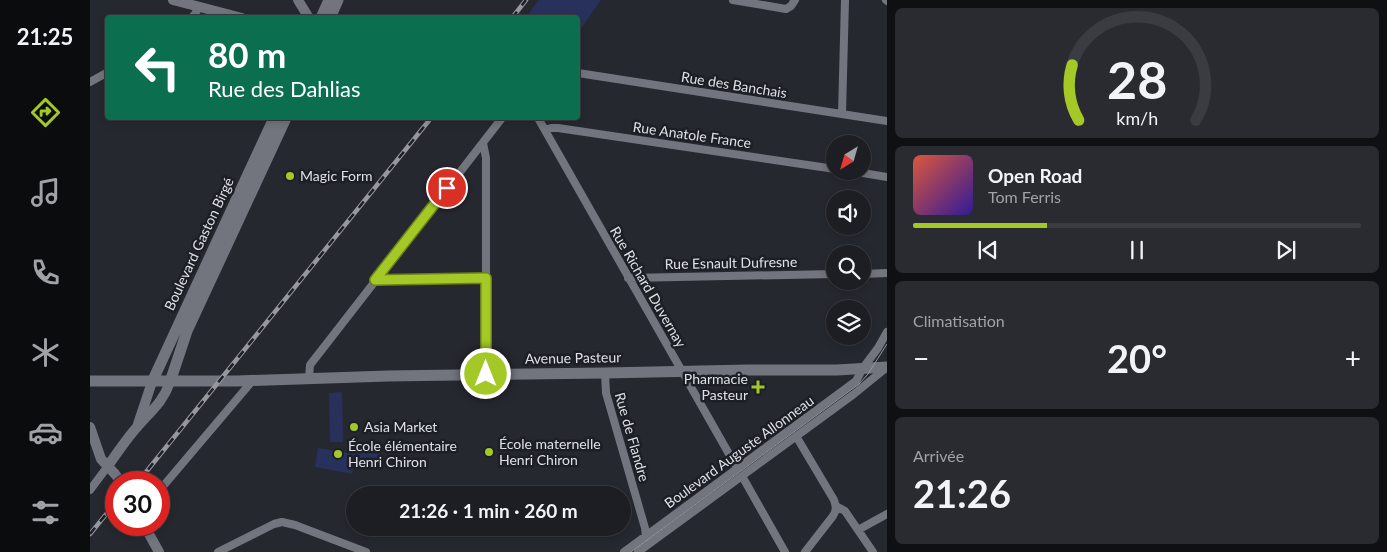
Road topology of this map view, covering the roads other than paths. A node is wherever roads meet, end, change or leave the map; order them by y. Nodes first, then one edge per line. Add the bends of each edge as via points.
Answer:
1 (174, 0) edge
2 (298, 0) edge
3 (329, 0) edge
4 (338, 0) edge
5 (733, 0) edge
6 (795, 0) edge
7 (846, 0) edge
8 (199, 7) junction
9 (194, 15) edge
10 (230, 15) edge
11 (307, 15) edge
12 (322, 15) edge
13 (331, 15) edge
14 (105, 74) edge
15 (580, 74) edge
16 (90, 82) edge
17 (842, 114) junction
18 (273, 120) edge
19 (285, 120) edge
20 (500, 120) edge
21 (539, 120) edge
22 (887, 121) edge
23 (545, 130) junction
24 (482, 143) junction
25 (826, 168) edge
26 (871, 174) edge
27 (887, 177) edge
28 (887, 273) edge
29 (826, 274) edge
30 (871, 274) edge
31 (486, 278) junction
32 (628, 278) junction
33 (375, 280) junction
34 (887, 332) edge
35 (887, 367) edge
36 (863, 368) junction
37 (682, 371) junction
38 (605, 373) junction
39 (486, 374) junction
40 (309, 378) junction
41 (253, 380) junction
42 (90, 382) edge
43 (152, 382) junction
44 (170, 382) junction
45 (138, 426) junction
46 (90, 427) edge
47 (796, 436) junction
48 (108, 466) junction
49 (737, 468) junction
50 (112, 471) edge
51 (742, 476) junction
52 (170, 478) edge
53 (90, 490) edge
54 (836, 506) junction
55 (887, 514) edge
56 (858, 530) junction
57 (150, 536) edge
58 (649, 544) edge
59 (159, 552) edge
60 (218, 552) edge
61 (366, 552) edge
62 (624, 552) edge
63 (638, 552) edge
64 (784, 552) edge
65 (806, 552) edge
66 (873, 552) edge

1 - 8 street
2 - 11 street
3 - 12 main road
4 - 13 main road
5 - 6 street via 786,8
7 - 17 street
8 - 9 street
8 - 10 street
14 - 16 street
15 - 17 street, Rue des Banchais
17 - 22 street, Rue des Banchais
18 - 43 main road, Boulevard Gaston Birgé
19 - 44 main road, Boulevard Gaston Birgé via 187,330
20 - 24 street
21 - 23 street, Rue Richard Duvernay
23 - 25 street, Rue Anatole France via 558,128
23 - 32 street, Rue Richard Duvernay
24 - 31 street via 486,158
24 - 33 street
26 - 27 street
28 - 30 street
29 - 32 street, Rue Esnault Dufresne
31 - 33 street
31 - 39 street
32 - 37 street, Rue Richard Duvernay
33 - 40 street via 310,365
34 - 36 street, Boulevard Auguste Allonneau
35 - 36 main road, Avenue Pasteur
35 - 47 street
36 - 37 main road, Avenue Pasteur
36 - 49 street, Boulevard Auguste Allonneau via 856,381
37 - 38 main road, Avenue Pasteur
37 - 49 street, Rue Richard Duvernay
38 - 39 main road, Avenue Pasteur
38 - 58 street, Rue de Flandre via 608,401
39 - 40 main road, Avenue Pasteur
40 - 41 main road, Avenue Pasteur
41 - 44 main road, Avenue Pasteur
41 - 52 street
42 - 43 main road, Avenue Pasteur
43 - 44 main road, Avenue Pasteur
43 - 45 street
44 - 45 street via 158,406
45 - 48 street
46 - 48 street via 101,459
47 - 51 street
47 - 54 street
48 - 50 street
48 - 53 street
49 - 58 street, Boulevard Auguste Allonneau
51 - 58 street
51 - 64 street
54 - 56 street via 845,511
54 - 65 street via 833,516
55 - 56 street
56 - 66 street
57 - 59 street
58 - 62 street, Boulevard Auguste Allonneau
58 - 63 street
60 - 61 street via 282,522

